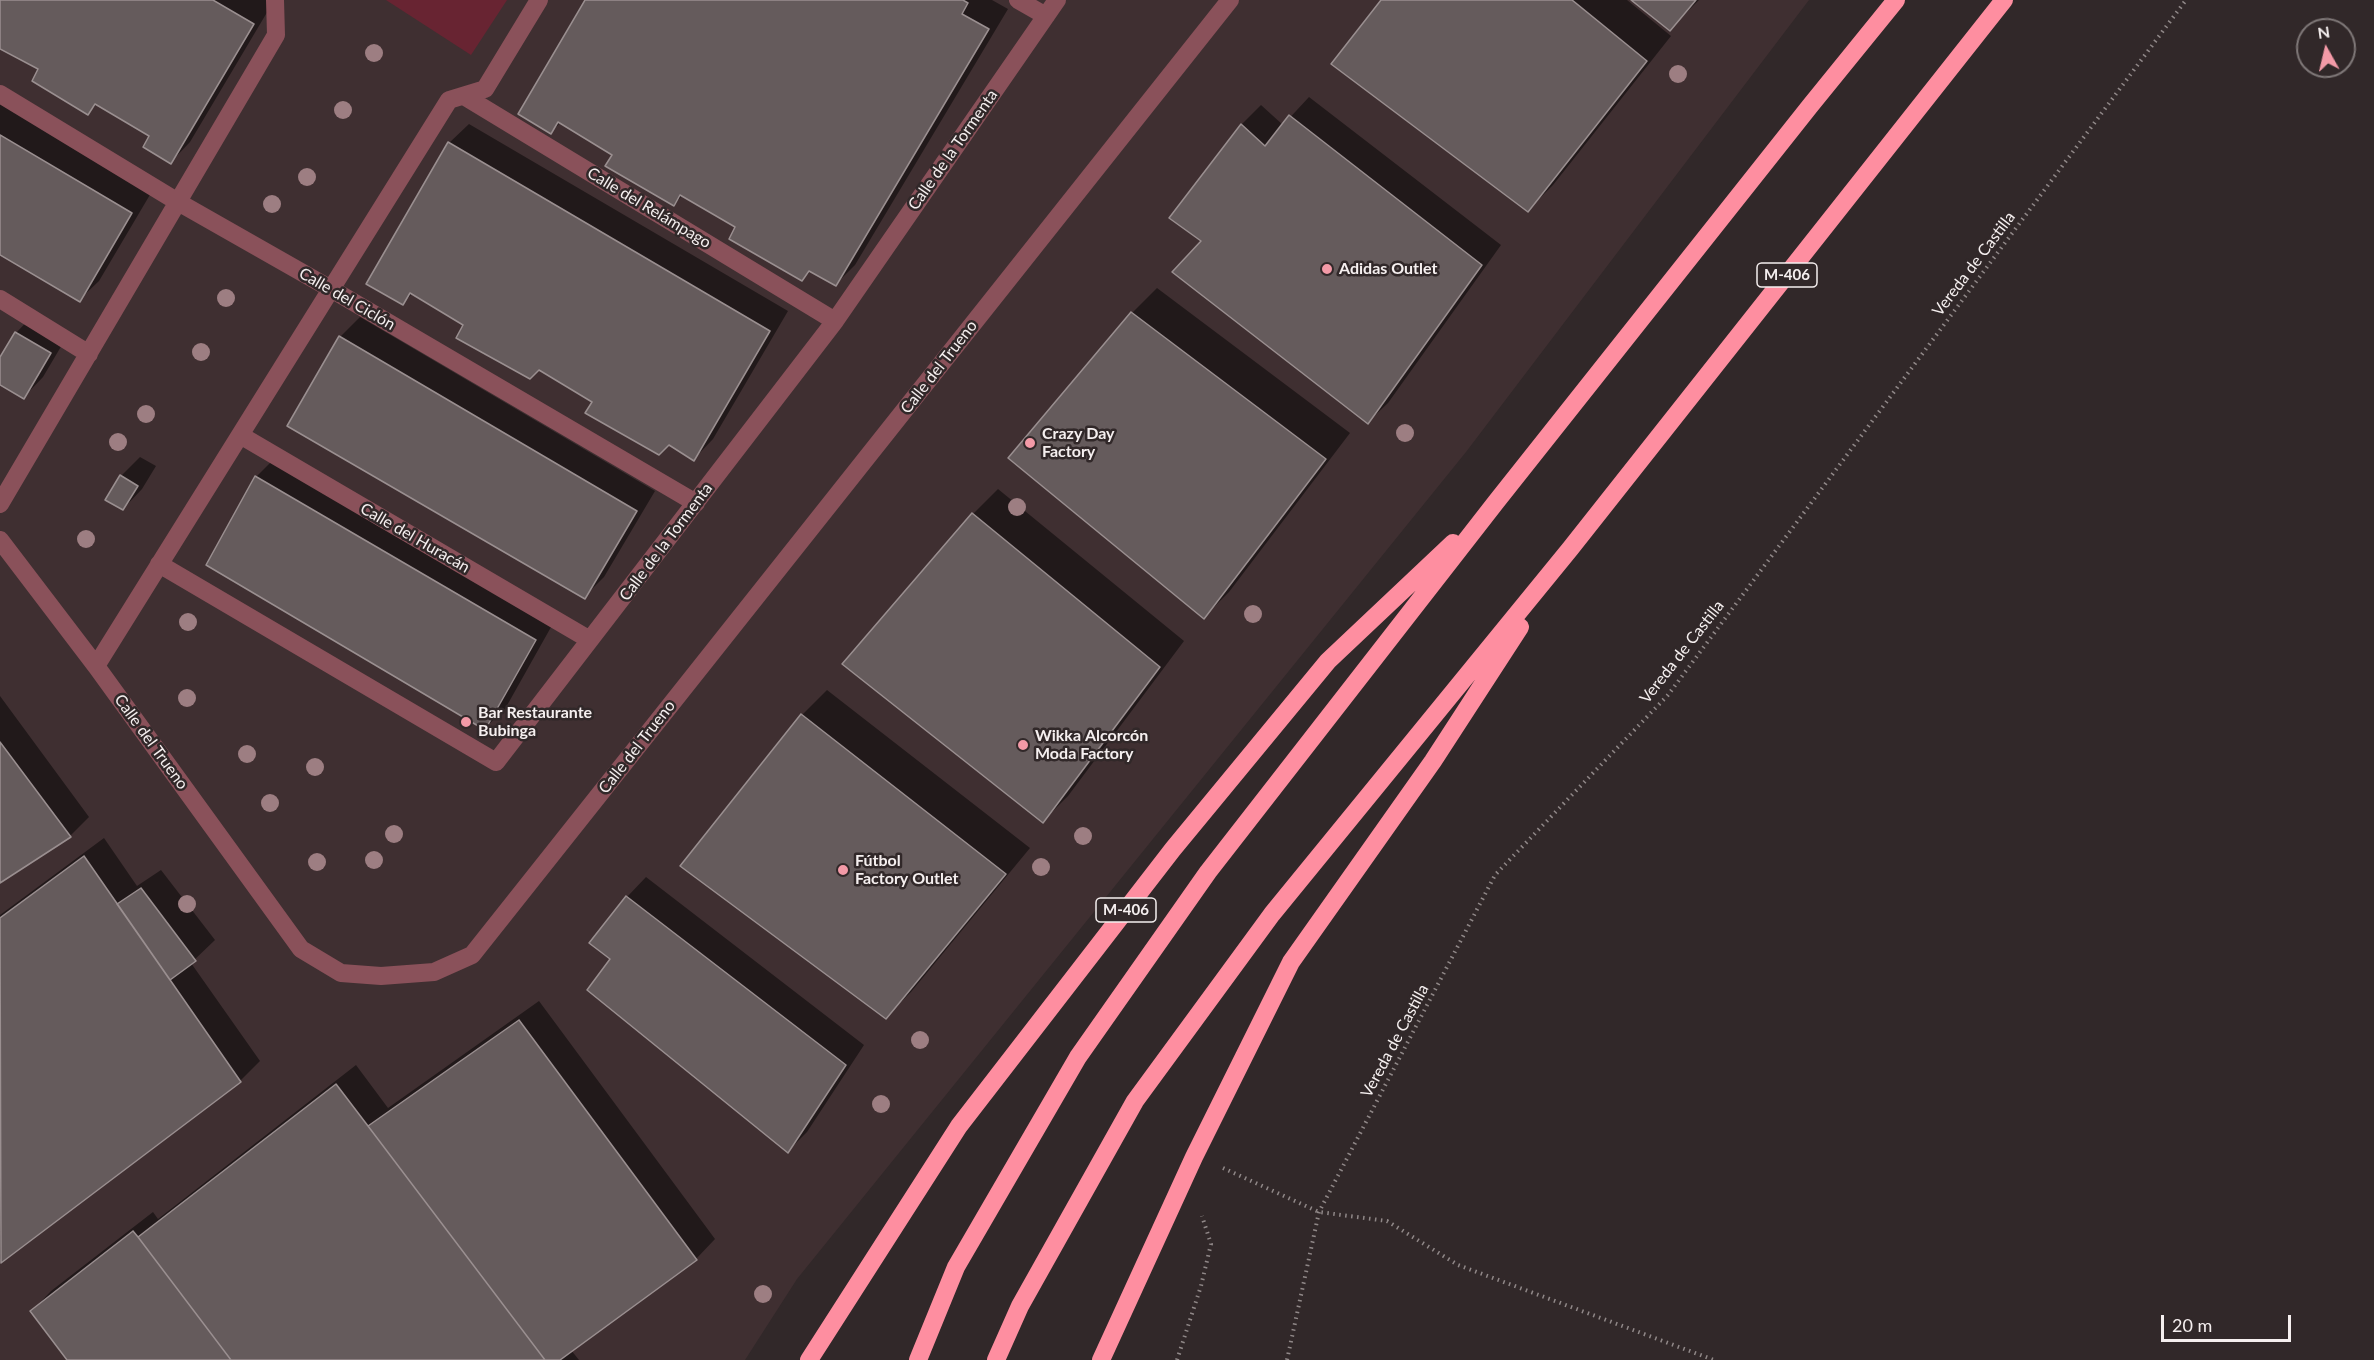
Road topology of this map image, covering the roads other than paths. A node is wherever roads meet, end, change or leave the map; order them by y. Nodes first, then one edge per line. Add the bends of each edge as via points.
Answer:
1 (275, 0) edge
2 (539, 0) edge
3 (1018, 0) edge
4 (1057, 0) edge
5 (1230, 0) edge
6 (1896, 0) edge
7 (2004, 0) edge
8 (1046, 16) junction
9 (0, 94) edge
10 (464, 96) junction
11 (178, 202) junction
12 (331, 289) junction
13 (0, 299) edge
14 (835, 321) junction
15 (88, 354) junction
16 (240, 435) junction
17 (1496, 502) junction
18 (696, 503) junction
19 (0, 504) edge
20 (0, 540) edge
21 (1570, 549) junction
22 (159, 564) junction
23 (590, 640) junction
24 (96, 666) junction
25 (809, 1360) edge
26 (918, 1360) edge
27 (996, 1360) edge
28 (1101, 1360) edge

1 - 11 street via 276,35
2 - 10 street via 484,89
3 - 8 street
4 - 8 street, Calle de la Tormenta
5 - 24 street, Calle del Trueno via 472,955 434,972 381,976 341,973 301,949
6 - 17 highway, M-406
7 - 21 highway, M-406
8 - 14 street, Calle de la Tormenta
9 - 11 street, Calle del Ciclón
10 - 12 street via 449,100
10 - 14 street, Calle del Relámpago
11 - 12 street, Calle del Ciclón
11 - 15 street
12 - 16 street
12 - 18 street, Calle del Ciclón
13 - 15 street
14 - 18 street, Calle de la Tormenta
15 - 19 street
16 - 22 street
16 - 23 street, Calle del Huracán
17 - 25 highway, M-406 via 1328,661 1173,849 958,1126
17 - 26 highway, M-406 via 1208,872 1078,1057 956,1268
18 - 23 street, Calle de la Tormenta
20 - 24 street, Calle del Trueno
21 - 27 highway, M-406 via 1272,914 1135,1101 1020,1306
21 - 28 highway, M-406 via 1432,761 1291,962 1194,1157
22 - 23 street, Calle de la Tormenta via 496,762
22 - 24 street

